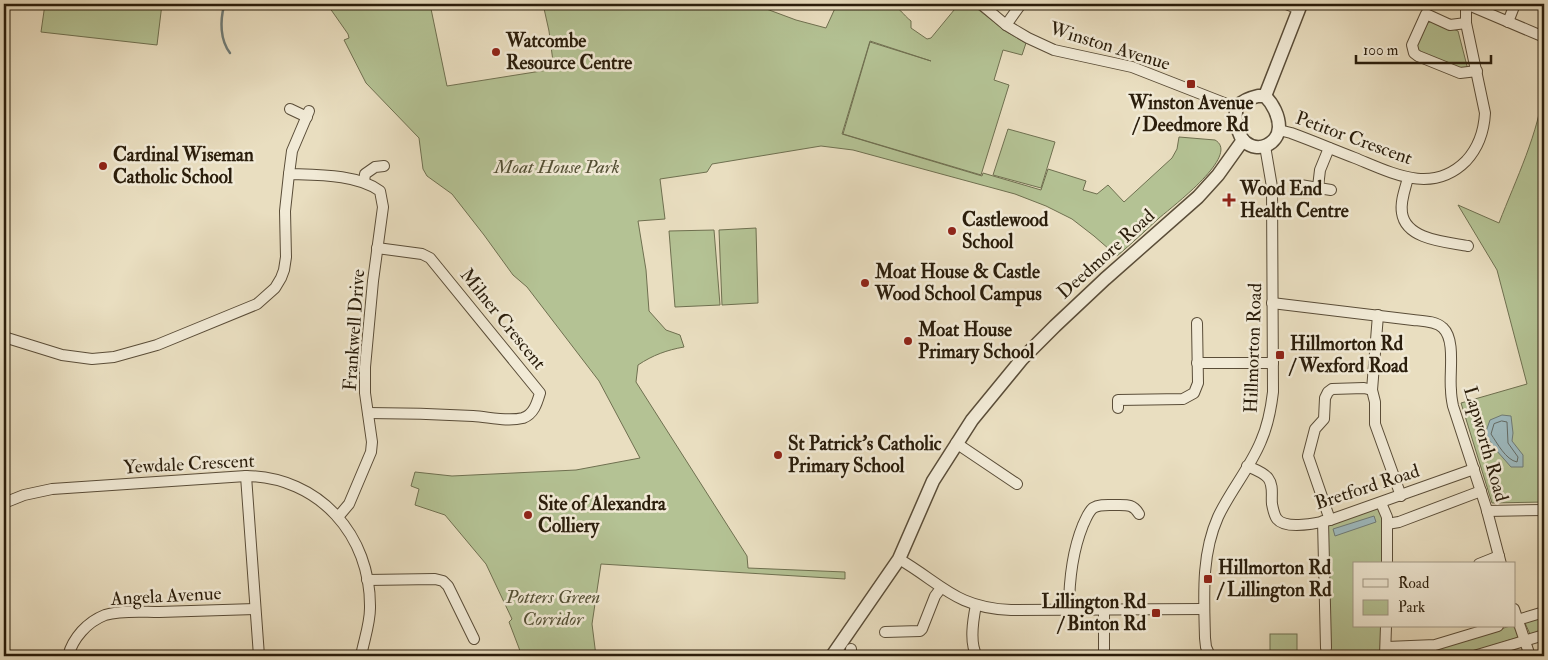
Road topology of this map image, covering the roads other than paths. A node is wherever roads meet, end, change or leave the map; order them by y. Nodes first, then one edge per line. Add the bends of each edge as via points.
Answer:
1 (981, 4) edge
2 (1021, 4) edge
3 (1286, 4) edge
4 (1466, 4) edge
5 (1515, 4) edge
6 (1300, 6) edge
7 (1508, 22) junction
8 (1466, 23) junction
9 (1006, 25) junction
10 (1544, 37) edge
11 (1477, 71) junction
12 (1265, 96) junction
13 (1237, 108) junction
14 (290, 109) dead end
15 (1279, 130) junction
16 (1243, 140) junction
17 (1265, 146) junction
18 (1329, 148) junction
19 (384, 166) dead end
20 (289, 174) junction
21 (1408, 178) junction
22 (364, 182) junction
23 (1300, 186) dead end
24 (1318, 187) junction
25 (1330, 190) dead end
26 (1468, 246) dead end
27 (377, 248) junction
28 (1272, 303) junction
29 (1378, 316) junction
30 (1197, 323) dead end
31 (4, 337) edge
32 (1197, 363) junction
33 (1273, 363) junction
34 (1372, 390) junction
35 (1118, 408) dead end
36 (368, 413) junction
37 (956, 443) junction
38 (1247, 466) junction
39 (1474, 470) junction
40 (246, 476) junction
41 (1017, 484) dead end
42 (1481, 491) junction
43 (1401, 496) junction
44 (4, 503) edge
45 (1381, 503) junction
46 (1544, 510) edge
47 (1487, 511) junction
48 (1139, 514) dead end
49 (338, 516) junction
50 (1326, 520) junction
51 (1387, 524) junction
52 (899, 559) junction
53 (1500, 560) edge
54 (1387, 562) edge
55 (367, 580) junction
56 (940, 588) junction
57 (976, 606) junction
58 (255, 609) junction
59 (1204, 609) junction
60 (1069, 610) junction
61 (1104, 610) junction
62 (1544, 612) edge
63 (1516, 620) edge
64 (1386, 628) edge
65 (1491, 628) edge
66 (886, 632) dead end
67 (1544, 635) edge
68 (474, 639) dead end
69 (1524, 642) junction
70 (1326, 648) dead end
71 (1386, 652) edge
72 (68, 656) edge
73 (259, 656) edge
74 (361, 656) edge
75 (832, 656) edge
76 (977, 656) edge
77 (1104, 656) edge
78 (1210, 656) edge
79 (1476, 656) edge
80 (1530, 656) edge

1 - 9 street, Winston Avenue
2 - 9 street
3 - 6 street
4 - 7 street
4 - 8 street, Petitor Crescent
5 - 7 street
6 - 12 street
7 - 10 street
8 - 11 street, Petitor Crescent
8 - 11 street via 1450,25 1426,14 1412,49 1418,56 1460,73
9 - 13 street, Winston Avenue via 1054,50 1132,67
11 - 21 street, Petitor Crescent via 1485,124 1473,152 1460,166 1439,177
12 - 13 street via 1250,98
12 - 15 street via 1274,106
13 - 16 street via 1235,116
14 - 20 street via 308,114 292,151
15 - 17 street via 1272,143
15 - 18 street, Petitor Crescent
16 - 17 street via 1252,146
16 - 37 street, Deedmore Road via 1198,197 1105,279 1022,359
17 - 28 street, Hillmorton Road via 1272,186
18 - 21 street, Petitor Crescent
18 - 24 street via 1320,170
19 - 22 street via 375,167 365,174
20 - 22 street
20 - 31 street via 284,270 275,288 257,304 157,345 114,357 62,355
21 - 26 street via 1402,212 1411,229 1430,238
22 - 27 street, Frankwell Drive via 373,185 382,197
23 - 24 street
24 - 25 street
27 - 36 street, Frankwell Drive via 365,367
27 - 36 street, Milner Crescent via 430,258 540,394 531,413 513,419
28 - 29 street, Lapworth Road
28 - 33 street, Hillmorton Road
29 - 34 street
29 - 39 street, Lapworth Road via 1434,323 1448,335 1453,406
30 - 32 street
32 - 33 street
32 - 35 street via 1197,387 1190,397 1118,400
33 - 38 street, Hillmorton Road via 1269,419 1262,440
34 - 43 street via 1375,424
34 - 50 street via 1332,389 1325,398 1324,419 1316,429 1308,456
36 - 49 street, Frankwell Drive via 371,452 349,504
37 - 41 street
37 - 52 street, Deedmore Road via 933,481
38 - 50 street, Bretford Road via 1268,478 1275,514 1282,523 1315,524
38 - 59 street, Hillmorton Road via 1218,517 1208,547
39 - 42 street, Lapworth Road
39 - 43 street, Bretford Road
40 - 44 street, Yewdale Crescent via 52,489
40 - 49 street, Yewdale Crescent via 268,478 298,487
40 - 58 street
42 - 47 street, Lapworth Road
42 - 51 street
43 - 45 street, Bretford Road
45 - 50 street, Bretford Road
45 - 51 street via 1388,517
46 - 47 street
47 - 53 street, Lapworth Road
48 - 60 street via 1127,505 1099,505 1091,510 1075,549
49 - 55 street, Yewdale Crescent via 360,552
50 - 70 street
51 - 54 street
52 - 56 street
52 - 75 street, Deedmore Road
55 - 68 street via 442,581
55 - 74 street, Yewdale Crescent via 369,621
56 - 57 street
56 - 66 street via 920,631
57 - 60 street via 1001,610
57 - 76 street via 973,648
58 - 72 street, Angela Avenue via 105,616 78,635
58 - 73 street
59 - 61 street
59 - 78 street, Hillmorton Road via 1204,638
60 - 61 street
61 - 77 street
62 - 63 street
63 - 69 street
64 - 71 street
65 - 71 street via 1435,645
67 - 69 street
69 - 79 street
69 - 80 street

